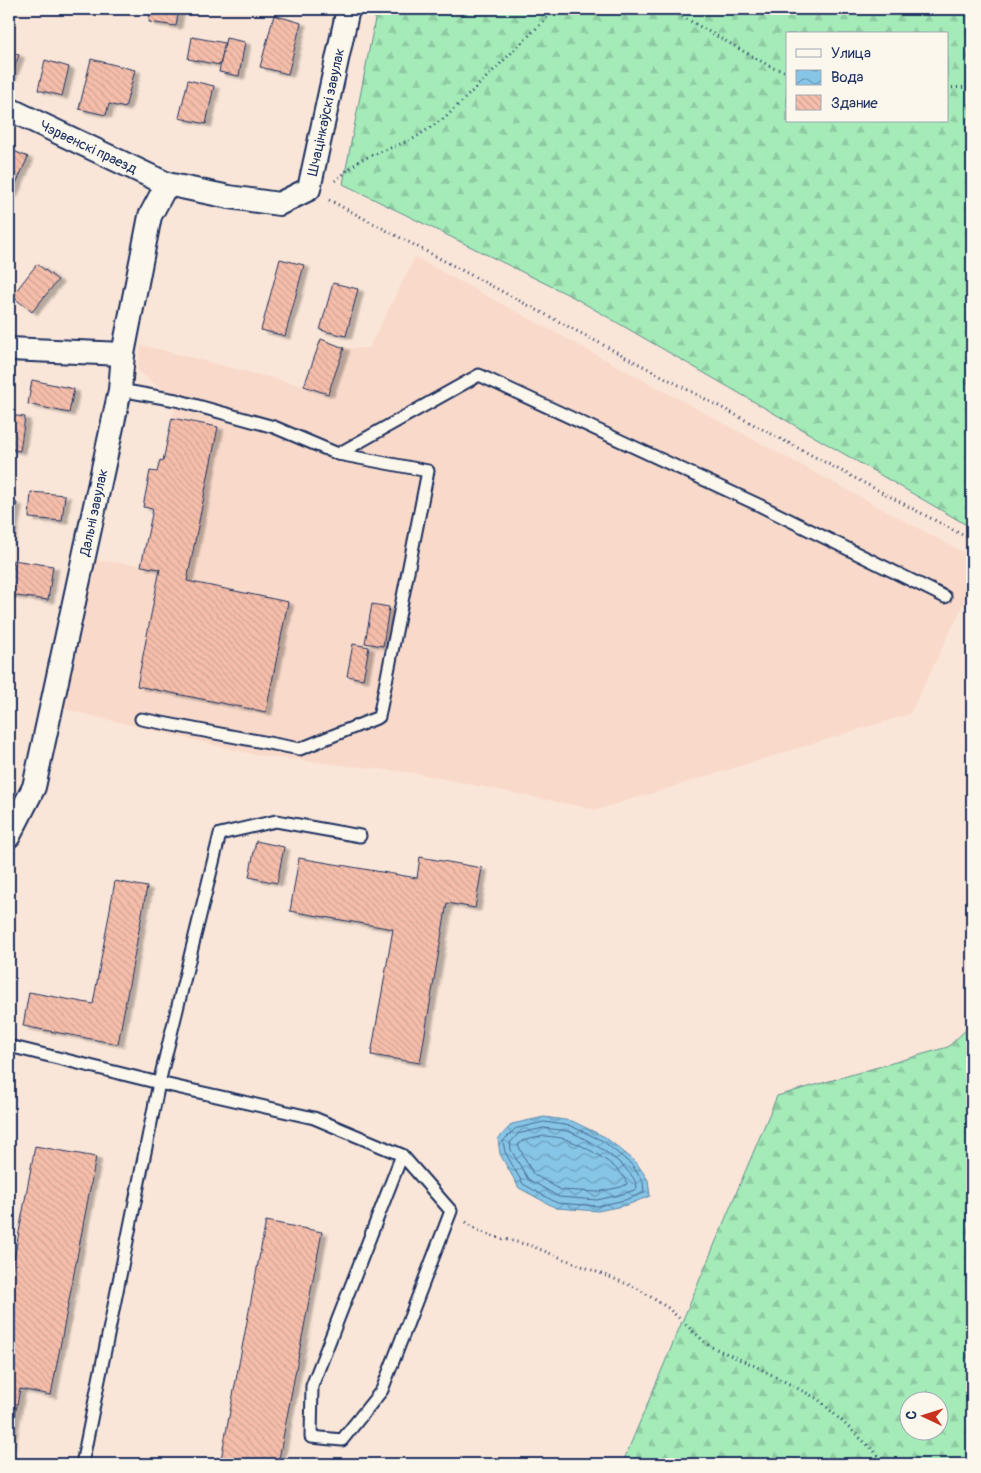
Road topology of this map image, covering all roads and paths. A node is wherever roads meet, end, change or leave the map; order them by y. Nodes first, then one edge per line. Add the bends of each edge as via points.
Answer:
1 (348, 9) edge
2 (556, 9) edge
3 (669, 9) edge
4 (786, 72) edge
5 (972, 87) edge
6 (948, 88) edge
7 (9, 109) edge
8 (166, 184) junction
9 (314, 192) junction
10 (9, 349) edge
11 (124, 354) junction
12 (120, 390) junction
13 (338, 454) junction
14 (972, 540) edge
15 (945, 597) dead end
16 (141, 719) dead end
17 (9, 836) edge
18 (360, 836) dead end
19 (9, 1046) edge
20 (159, 1083) junction
21 (402, 1155) junction
22 (451, 1211) junction
23 (82, 1464) edge
24 (886, 1464) edge

1 - 9 street, Шчацінкаўскі завулак
2 - 9 path via 446,117 413,139 360,160
3 - 4 path via 773,68
5 - 6 path
7 - 8 street, Чэрвенскі праезд
8 - 9 street, Шчацінкаўскі завулак via 279,204
8 - 11 street, Дальні завулак via 150,216
9 - 14 path
10 - 11 street
11 - 12 street, Дальні завулак
12 - 13 lane via 176,400 274,427
12 - 17 street, Дальні завулак via 34,787
13 - 15 lane via 479,375 761,506
13 - 16 lane via 428,471 379,717 300,748
18 - 20 lane via 276,822 220,834
19 - 20 lane
20 - 21 lane via 314,1118
20 - 23 lane
21 - 22 lane
21 - 22 lane via 312,1386 311,1437 342,1440 382,1390
22 - 24 path via 477,1230 529,1245 637,1288 668,1308 709,1346 754,1365 818,1399

